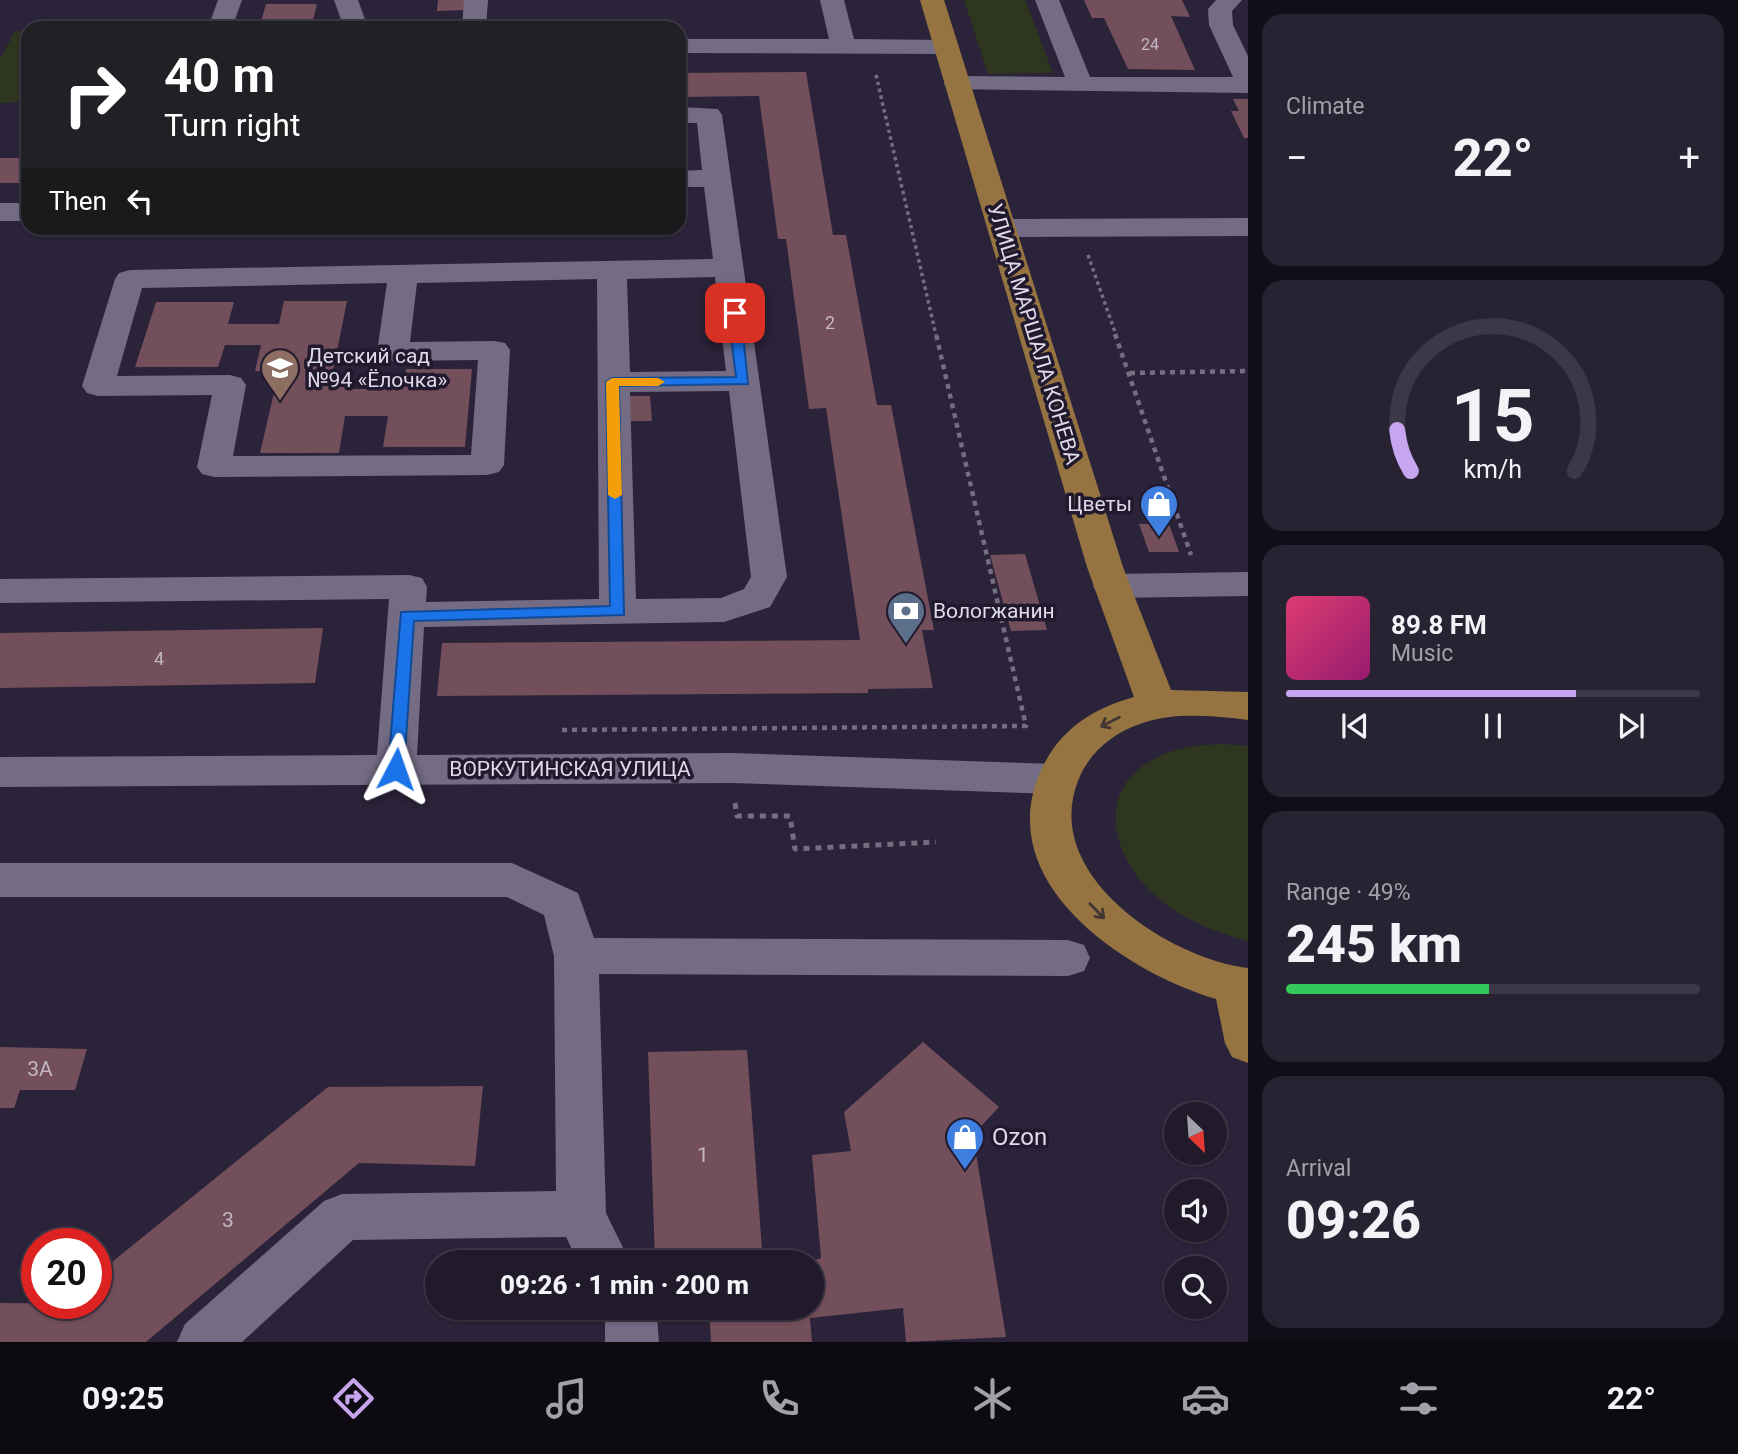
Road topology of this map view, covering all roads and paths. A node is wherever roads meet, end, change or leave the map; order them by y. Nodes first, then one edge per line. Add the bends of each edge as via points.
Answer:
1 (230, 0) edge
2 (346, 0) edge
3 (476, 0) edge
4 (832, 0) edge
5 (932, 0) edge
6 (1047, 0) edge
7 (1217, 3) edge
8 (222, 21) edge
9 (354, 21) edge
10 (474, 21) edge
11 (686, 46) edge
12 (843, 46) junction
13 (869, 47) junction
14 (946, 47) junction
15 (1241, 53) edge
16 (1080, 83) junction
17 (957, 84) junction
18 (1248, 84) edge
19 (686, 115) edge
20 (717, 178) junction
21 (686, 179) edge
22 (0, 212) edge
23 (21, 212) edge
24 (1248, 227) edge
25 (1002, 228) junction
26 (1079, 228) junction
27 (729, 268) junction
28 (612, 271) junction
29 (403, 275) junction
30 (1248, 371) edge
31 (1130, 373) junction
32 (743, 381) junction
33 (612, 382) junction
34 (1201, 583) junction
35 (1248, 584) edge
36 (1111, 586) junction
37 (0, 592) edge
38 (618, 611) junction
39 (406, 615) junction
40 (1157, 705) junction
41 (1248, 706) edge
42 (729, 729) junction
43 (550, 730) dead end
44 (732, 768) junction
45 (396, 769) junction
46 (0, 772) edge
47 (1056, 779) junction
48 (936, 842) dead end
49 (0, 880) edge
50 (60, 880) junction
51 (0, 898) edge
52 (576, 956) junction
53 (1068, 958) dead end
54 (1242, 987) edge
55 (1248, 1043) edge
56 (581, 1214) junction
57 (598, 1250) edge
58 (631, 1320) edge
59 (204, 1342) edge
60 (632, 1342) edge

1 - 8 street
2 - 9 street
3 - 10 street
4 - 12 street
5 - 14 main road, УЛИЦА МАРШАЛА КОНЕВА
6 - 16 street
7 - 15 street via 1221,24
11 - 12 street
12 - 13 street
13 - 14 street
13 - 42 path via 1026,726
14 - 17 main road, УЛИЦА МАРШАЛА КОНЕВА
15 - 18 street
16 - 17 street
16 - 18 street
17 - 25 main road, УЛИЦА МАРШАЛА КОНЕВА
19 - 20 street via 709,115
20 - 21 street
20 - 27 street
22 - 23 street
24 - 26 street
25 - 26 street
25 - 36 main road, УЛИЦА МАРШАЛА КОНЕВА
26 - 31 path
27 - 28 street
27 - 32 street
28 - 29 street
28 - 33 street
29 - 29 street via 130,279 98,387 230,385 214,467 487,465 494,351 393,352
30 - 31 path
31 - 34 path
32 - 33 street
32 - 38 street via 769,577 757,597 724,610
33 - 38 street
34 - 35 street
34 - 36 street
36 - 40 main road, УЛИЦА МАРШАЛА КОНЕВА
37 - 39 street via 409,586
38 - 39 street
39 - 45 street
40 - 41 main road
40 -> 47 main road via 1118,717 1086,737 1073,749
42 - 43 path
42 - 44 path
44 - 45 street, ВОРКУТИНСКАЯ УЛИЦА
44 - 47 street, ВОРКУТИНСКАЯ УЛИЦА
44 - 48 path via 737,816 790,816 795,849
45 - 46 street, ВОРКУТИНСКАЯ УЛИЦА
47 -> 54 main road via 1051,798 1052,836 1083,896 1143,949 1196,974
49 - 50 street
50 - 51 street
50 - 52 street via 512,880 563,905
52 - 53 street
52 - 56 street
54 - 55 main road
56 - 57 street
56 - 59 street via 342,1217
58 - 60 street

